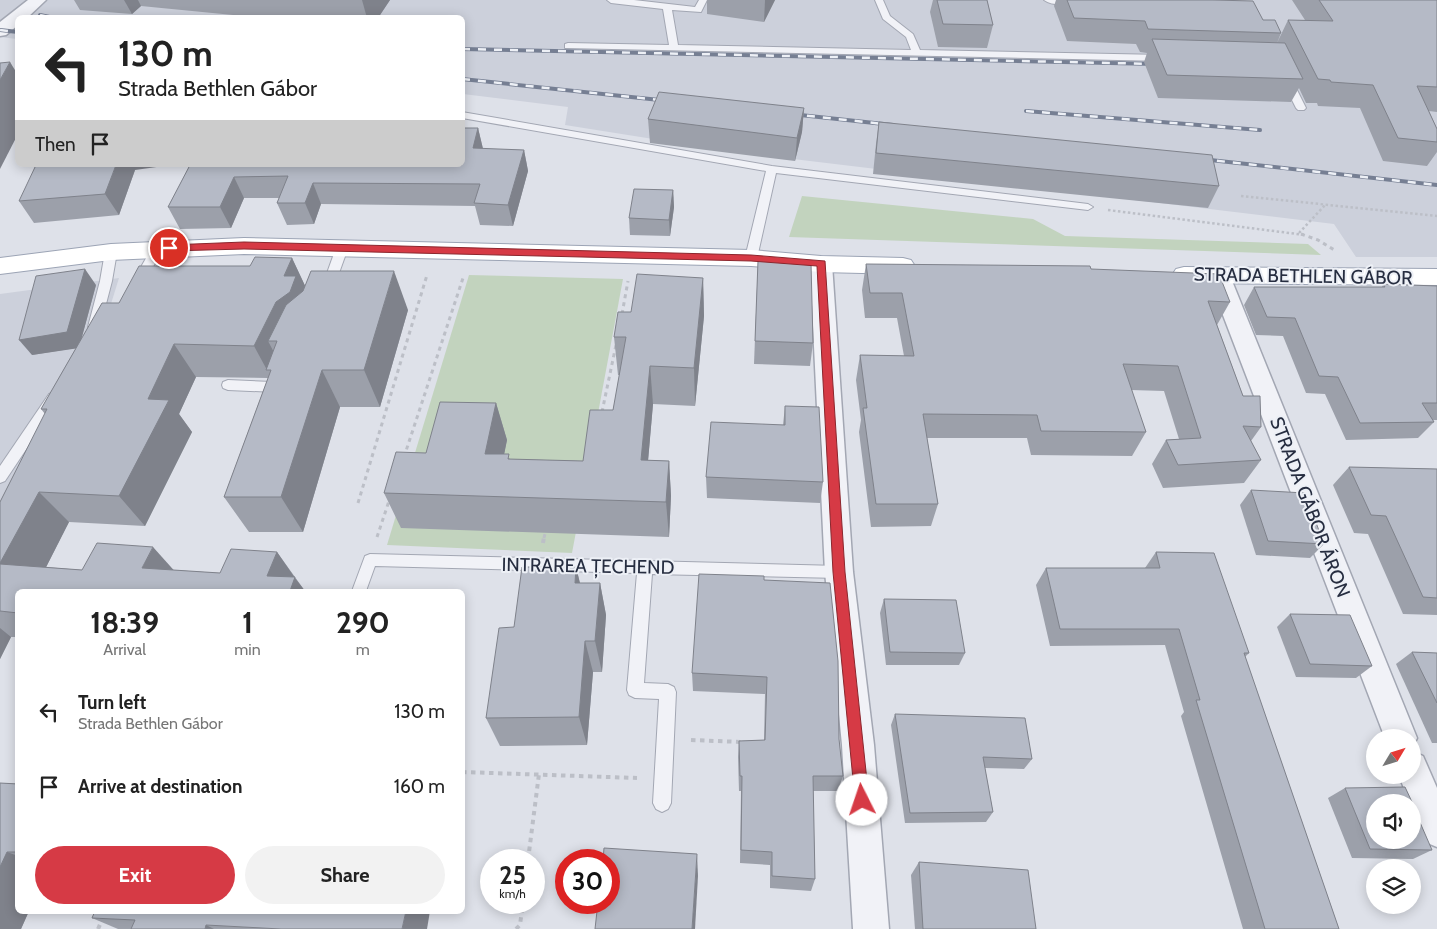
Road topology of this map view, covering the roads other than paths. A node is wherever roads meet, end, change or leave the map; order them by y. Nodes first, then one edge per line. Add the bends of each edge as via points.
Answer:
1 (38, 0) edge
2 (611, 0) edge
3 (703, 0) edge
4 (879, 0) edge
5 (1048, 0) edge
6 (1074, 0) edge
7 (668, 6) junction
8 (20, 15) edge
9 (15, 19) edge
10 (0, 31) edge
11 (568, 46) dead end
12 (674, 47) junction
13 (916, 51) junction
14 (1170, 58) edge
15 (1282, 69) edge
16 (1301, 108) dead end
17 (465, 116) edge
18 (772, 169) junction
19 (1088, 207) road end
20 (342, 248) junction
21 (157, 249) junction
22 (111, 252) junction
23 (751, 258) junction
24 (821, 264) junction
25 (0, 266) edge
26 (921, 267) edge
27 (1160, 274) edge
28 (1219, 276) junction
29 (1437, 277) edge
30 (133, 292) edge
31 (323, 302) edge
32 (90, 340) edge
33 (283, 371) edge
34 (228, 386) dead end
35 (60, 389) edge
36 (0, 477) edge
37 (645, 567) junction
38 (839, 572) junction
39 (360, 589) edge
40 (1397, 729) edge
41 (1418, 784) edge
42 (662, 802) dead end
43 (1437, 830) edge
44 (871, 929) edge

1 - 8 street
2 - 7 lane
3 - 7 lane via 698,10
4 - 13 lane via 886,16 910,36
5 - 6 lane
7 - 12 lane
9 - 10 street
11 - 12 lane
12 - 13 lane
13 - 14 lane
15 - 16 lane
17 - 18 lane
18 - 19 lane
18 - 23 lane
20 - 21 main road via 244,246
20 - 23 main road
20 - 31 lane
21 - 22 main road
21 - 30 lane
22 - 25 main road
22 - 32 lane
23 - 24 main road
24 - 26 main road
24 - 38 street
27 - 28 main road, STRADA BETHLEN GÁBOR
28 - 29 main road, STRADA BETHLEN GÁBOR
28 - 40 street, STRADA GÁBOR ÁRON
33 - 34 lane via 276,387
35 - 36 lane
37 - 38 lane, INTRAREA ȚECHEND
37 - 39 lane, INTRAREA ȚECHEND via 370,560
37 - 42 lane via 635,690 668,692
38 - 44 street via 858,745
41 - 43 street

